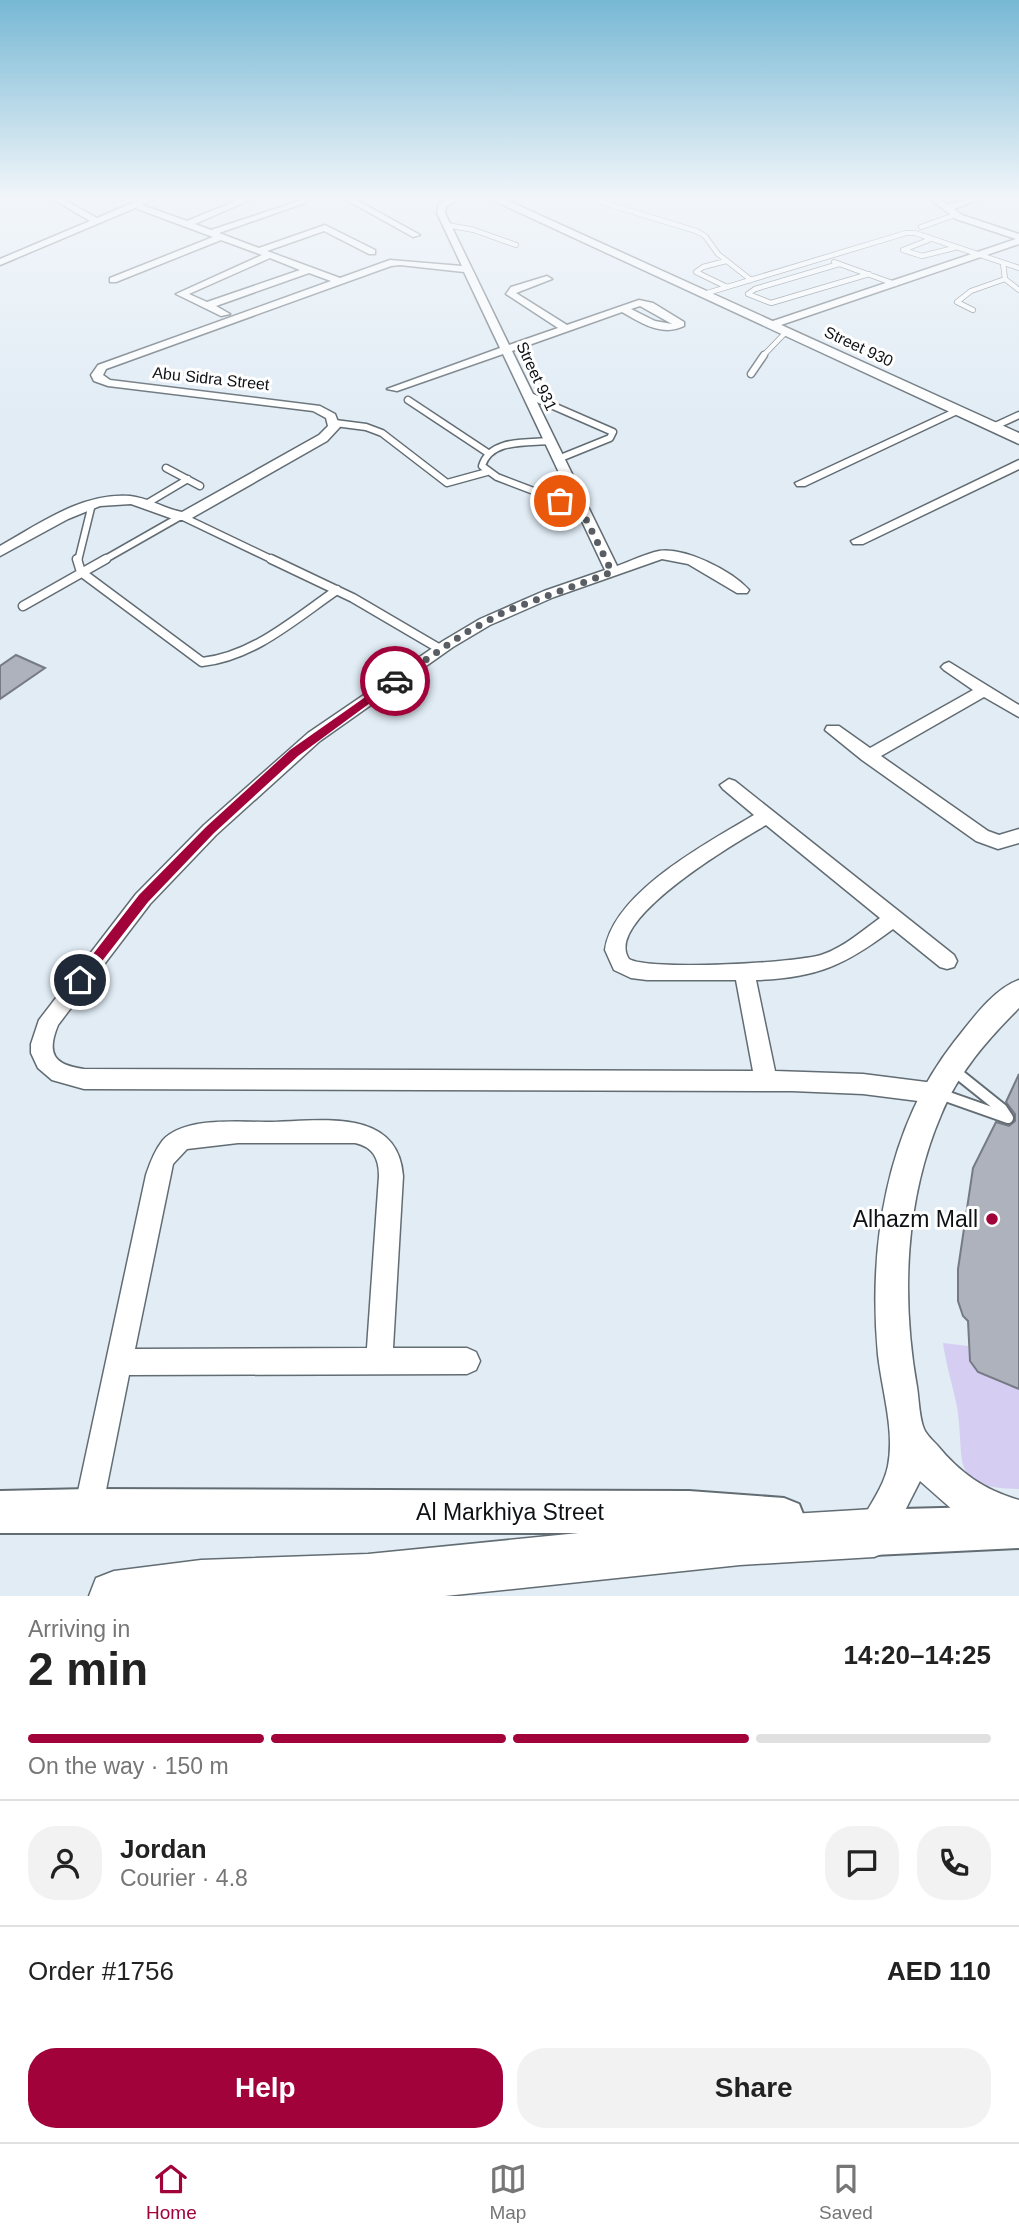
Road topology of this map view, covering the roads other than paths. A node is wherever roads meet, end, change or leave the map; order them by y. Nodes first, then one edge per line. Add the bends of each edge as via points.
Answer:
1 (132, 272) edge
2 (230, 272) edge
3 (302, 272) edge
4 (316, 272) edge
5 (364, 272) edge
6 (469, 272) edge
7 (657, 272) edge
8 (697, 272) edge
9 (744, 272) edge
10 (776, 272) edge
11 (811, 272) edge
12 (864, 272) edge
13 (929, 272) edge
14 (1004, 272) edge
15 (869, 274) junction
16 (547, 279) dead end
17 (1005, 279) junction
18 (113, 280) dead end
19 (751, 280) junction
20 (339, 281) junction
21 (895, 284) junction
22 (727, 287) junction
23 (1019, 290) edge
24 (704, 294) junction
25 (206, 306) junction
26 (622, 308) junction
27 (973, 310) dead end
28 (225, 314) dead end
29 (771, 325) junction
30 (565, 328) junction
31 (786, 332) junction
32 (507, 349) junction
33 (751, 374) dead end
34 (393, 389) dead end
35 (528, 395) junction
36 (408, 400) dead end
37 (958, 411) junction
38 (1019, 415) edge
39 (335, 423) junction
40 (993, 426) junction
41 (1019, 439) edge
42 (549, 441) junction
43 (488, 453) junction
44 (558, 460) junction
45 (1019, 464) edge
46 (166, 468) dead end
47 (487, 472) junction
48 (188, 479) junction
49 (801, 483) dead end
50 (200, 486) dead end
51 (92, 503) junction
52 (146, 504) junction
53 (581, 509) junction
54 (181, 516) junction
55 (858, 541) dead end
56 (0, 552) edge
57 (81, 572) junction
58 (612, 572) junction
59 (337, 590) junction
60 (742, 590) dead end
61 (23, 606) dead end
62 (440, 649) junction
63 (948, 667) dead end
64 (984, 690) junction
65 (1019, 712) edge
66 (833, 730) dead end
67 (868, 756) junction
68 (729, 785) dead end
69 (767, 816) junction
70 (1019, 836) edge
71 (894, 918) junction
72 (947, 961) dead end
73 (744, 971) junction
74 (1019, 991) edge
75 (942, 1080) junction
76 (766, 1081) junction
77 (379, 1359) junction
78 (467, 1361) dead end
79 (117, 1362) junction
80 (907, 1436) junction
81 (88, 1510) junction
82 (0, 1512) edge
83 (1019, 1519) edge
84 (1019, 1527) edge
85 (874, 1533) junction
86 (114, 1596) edge

1 - 18 street
2 - 25 street via 181,294
3 - 25 street
4 - 20 street
5 - 20 street, Abu Sidra Street
6 - 32 street, Street 931
7 - 24 street, Street 930
8 - 22 lane
9 - 19 lane
10 - 19 lane
11 - 15 lane via 748,294 771,303
12 - 15 lane
13 - 21 street
14 - 17 lane
15 - 21 lane
16 - 30 street via 511,294
17 - 23 lane
17 - 27 lane via 971,291 957,302
19 - 22 lane
20 - 39 street, Abu Sidra Street via 112,363 97,375 102,382 116,385 316,408
21 - 29 street
22 - 24 lane
24 - 29 street, Street 930
25 - 28 street
26 - 26 street via 645,304 680,324 663,328
26 - 30 street
29 - 31 street, Street 930
30 - 32 street
31 - 33 lane
31 - 37 street, Street 930
32 - 34 street
32 - 35 street, Street 931
35 - 42 street, Street 931
35 - 44 lane via 613,432 610,438
36 - 43 lane
37 - 40 street, Street 930
37 - 49 street
38 - 40 lane
39 - 47 lane via 382,433 447,483
39 - 54 street via 323,438
40 - 41 street, Street 930
42 - 43 lane via 509,445
42 - 44 street, Street 931
43 - 47 lane via 482,466
44 - 53 street, Street 931
45 - 55 street
46 - 48 lane
47 - 53 lane
48 - 50 lane
48 - 52 lane
51 - 52 street via 125,499
51 - 56 street
51 - 57 lane via 78,559
52 - 54 street
53 - 58 street, Street 931
54 - 57 lane
54 - 59 lane
57 - 59 lane via 191,656 215,663 240,653
57 - 61 lane
58 - 60 street via 654,557 676,555 692,559
58 - 62 street via 506,611
59 - 62 lane
62 - 76 street via 294,753 143,899 49,1020 41,1041 44,1061 54,1071 84,1079
63 - 64 street
64 - 65 street
64 - 67 street
66 - 67 street
67 - 70 street via 982,836 998,842
68 - 69 street
69 - 71 street
69 - 73 street via 654,889 616,944 615,954 631,971
71 - 72 street
71 - 73 street via 824,962
73 - 76 street
74 - 75 street via 967,1042
75 - 75 lane via 963,1101 1008,1118 978,1088
75 - 76 street via 863,1084
75 - 80 street via 909,1158 895,1235 894,1345
77 - 78 street
77 - 79 street
77 - 79 street via 391,1164 376,1139 355,1133 198,1136 171,1148 158,1175
79 - 81 street
80 - 83 street via 955,1491 984,1510
80 - 85 street via 901,1482
81 - 82 main road, Al Markhiya Street
81 - 85 main road, Al Markhiya Street via 689,1512
84 - 85 main road, Al Markhiya Street
85 - 86 highway via 740,1541 368,1578 201,1585

